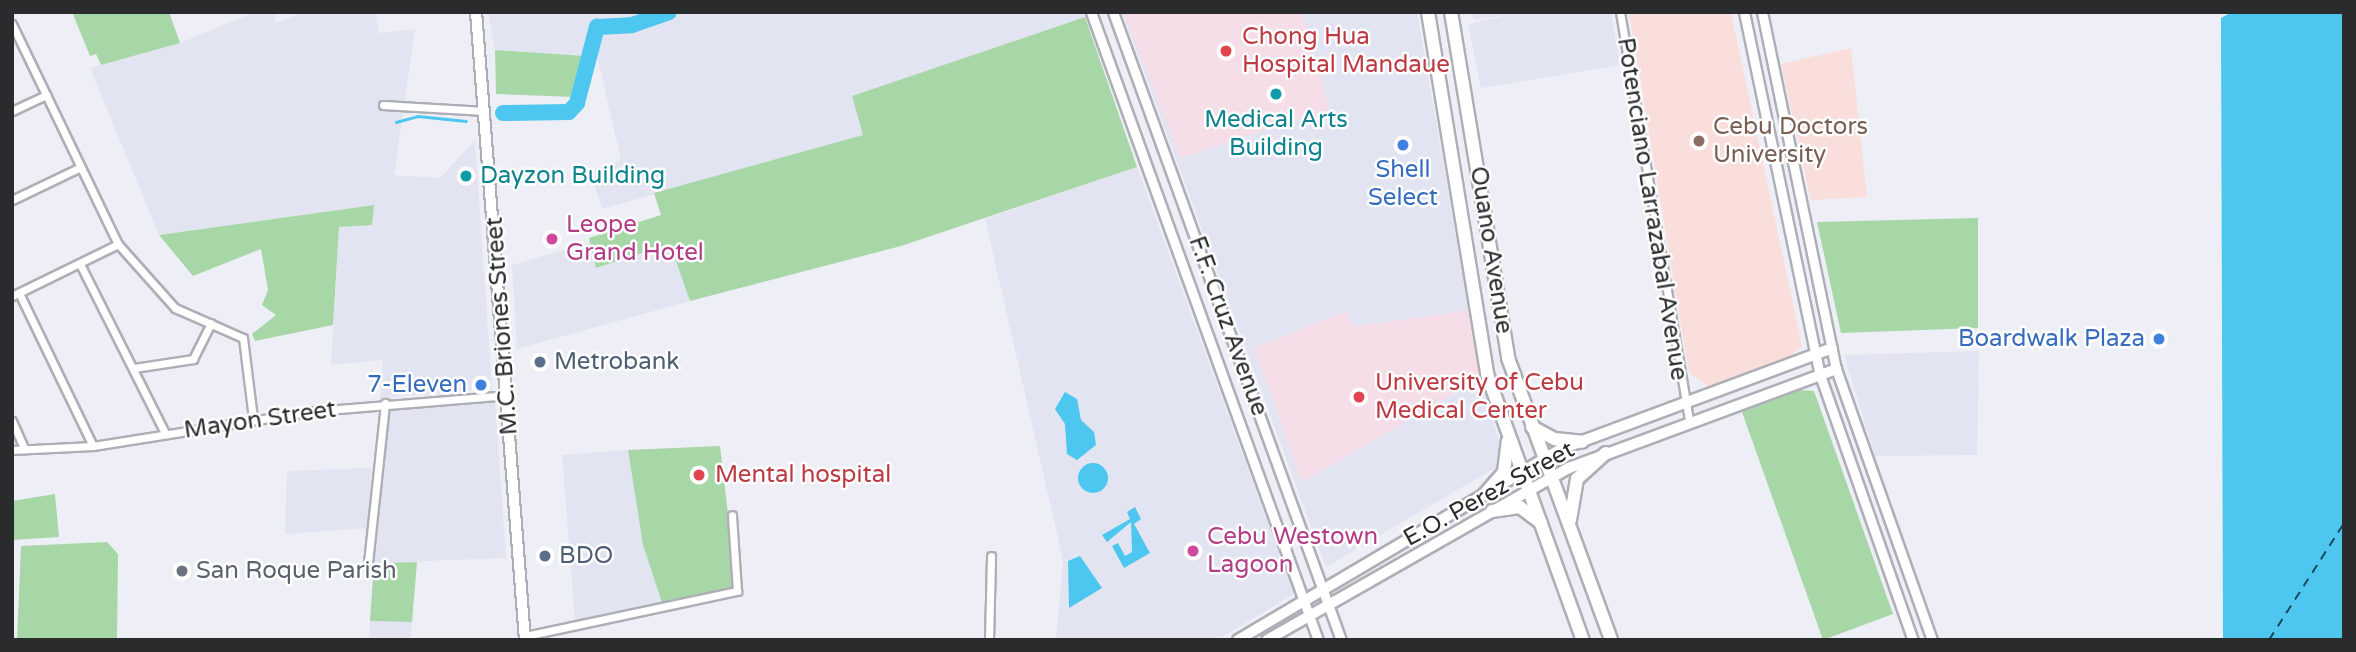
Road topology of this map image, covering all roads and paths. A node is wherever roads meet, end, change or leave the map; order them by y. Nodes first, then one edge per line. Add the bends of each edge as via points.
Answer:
1 (477, 12) edge
2 (1091, 12) edge
3 (1113, 12) edge
4 (1428, 12) edge
5 (1451, 12) edge
6 (1620, 12) edge
7 (1744, 12) edge
8 (1762, 12) edge
9 (12, 24) edge
10 (15, 36) edge
11 (46, 95) junction
12 (383, 105) dead end
13 (12, 111) edge
14 (485, 111) junction
15 (1472, 135) junction
16 (1449, 141) junction
17 (81, 167) junction
18 (12, 200) edge
19 (118, 244) junction
20 (80, 264) junction
21 (16, 294) edge
22 (211, 323) junction
23 (1832, 348) junction
24 (1816, 353) junction
25 (134, 368) junction
26 (1836, 369) junction
27 (1821, 375) junction
28 (508, 395) junction
29 (384, 403) junction
30 (1684, 406) junction
31 (253, 418) junction
32 (12, 421) edge
33 (1689, 422) junction
34 (1505, 423) junction
35 (1532, 427) junction
36 (165, 433) junction
37 (1582, 442) junction
38 (93, 446) junction
39 (24, 448) junction
40 (12, 450) edge
41 (1606, 453) junction
42 (1544, 460) junction
43 (1523, 472) junction
44 (1551, 478) junction
45 (1530, 491) junction
46 (1485, 494) junction
47 (1492, 512) junction
48 (732, 515) dead end
49 (1542, 525) junction
50 (1573, 537) junction
51 (990, 556) dead end
52 (368, 562) dead end
53 (1323, 588) junction
54 (1303, 600) junction
55 (1329, 604) junction
56 (1309, 617) junction
57 (525, 638) edge
58 (989, 640) edge
59 (1238, 640) edge
60 (1267, 640) edge
61 (1318, 640) edge
62 (1341, 640) edge
63 (1583, 640) edge
64 (1611, 640) edge
65 (1913, 640) edge
66 (1931, 640) edge

1 - 14 main road, M.C. Briones Street
2 - 54 street, F.F. Cruz Avenue
3 - 53 street, F.F. Cruz Avenue
4 - 16 highway, Ouano Avenue
5 - 15 highway, Ouano Avenue
6 - 30 street, Potenciano Larrazabal Avenue
7 - 24 street
8 - 23 street
9 - 10 street
10 - 11 street
11 - 13 street
11 - 17 street
12 - 14 street
14 - 28 main road, M.C. Briones Street
15 - 16 highway
15 - 35 highway, Ouano Avenue via 1508,358
16 - 34 highway, Ouano Avenue via 1487,374
17 - 18 street
17 - 19 street
19 - 20 street
19 - 22 street via 175,308
20 - 21 street
20 - 25 street
21 - 38 street
22 - 25 street via 193,359
22 - 31 street via 243,338
23 - 24 main road, E.O. Perez Street
23 - 26 street
24 - 27 street
24 - 30 main road, E.O. Perez Street
25 - 36 street
26 - 27 main road, E.O. Perez Street
26 - 66 street
27 - 33 main road, E.O. Perez Street
27 - 65 street
28 - 29 street, Mayon Street
28 - 57 main road, M.C. Briones Street
29 - 31 street, Mayon Street
29 - 52 street
30 - 33 street, Potenciano Larrazabal Avenue
30 - 37 main road, E.O. Perez Street
31 - 36 street, Mayon Street
32 - 39 street
33 - 41 main road, E.O. Perez Street
34 - 43 highway, Ouano Avenue
34 - 46 highway via 1507,463
35 - 37 highway
35 - 42 highway, Ouano Avenue
36 - 38 street, Mayon Street
37 - 42 main road, E.O. Perez Street
38 - 39 street, Mayon Street
39 - 40 street, Mayon Street
41 - 44 main road, E.O. Perez Street
41 - 50 highway via 1573,489
42 - 43 main road, E.O. Perez Street
42 - 44 highway, Ouano Avenue
43 - 45 highway, Ouano Avenue
43 - 46 main road, E.O. Perez Street
44 - 45 main road, E.O. Perez Street
44 - 50 highway, Ouano Avenue
45 - 47 main road, E.O. Perez Street
45 - 49 highway, Ouano Avenue
46 - 53 main road, E.O. Perez Street
47 - 49 highway via 1520,507
47 - 55 main road, E.O. Perez Street
48 - 57 street via 737,592
49 - 63 highway, Ouano Avenue
50 - 64 highway, Ouano Avenue
51 - 58 street
53 - 54 main road, E.O. Perez Street
53 - 55 street, F.F. Cruz Avenue
54 - 56 street, F.F. Cruz Avenue
54 - 59 main road, E.O. Perez Street
55 - 56 main road, E.O. Perez Street
55 - 62 street, F.F. Cruz Avenue
56 - 60 main road, E.O. Perez Street
56 - 61 street, F.F. Cruz Avenue

